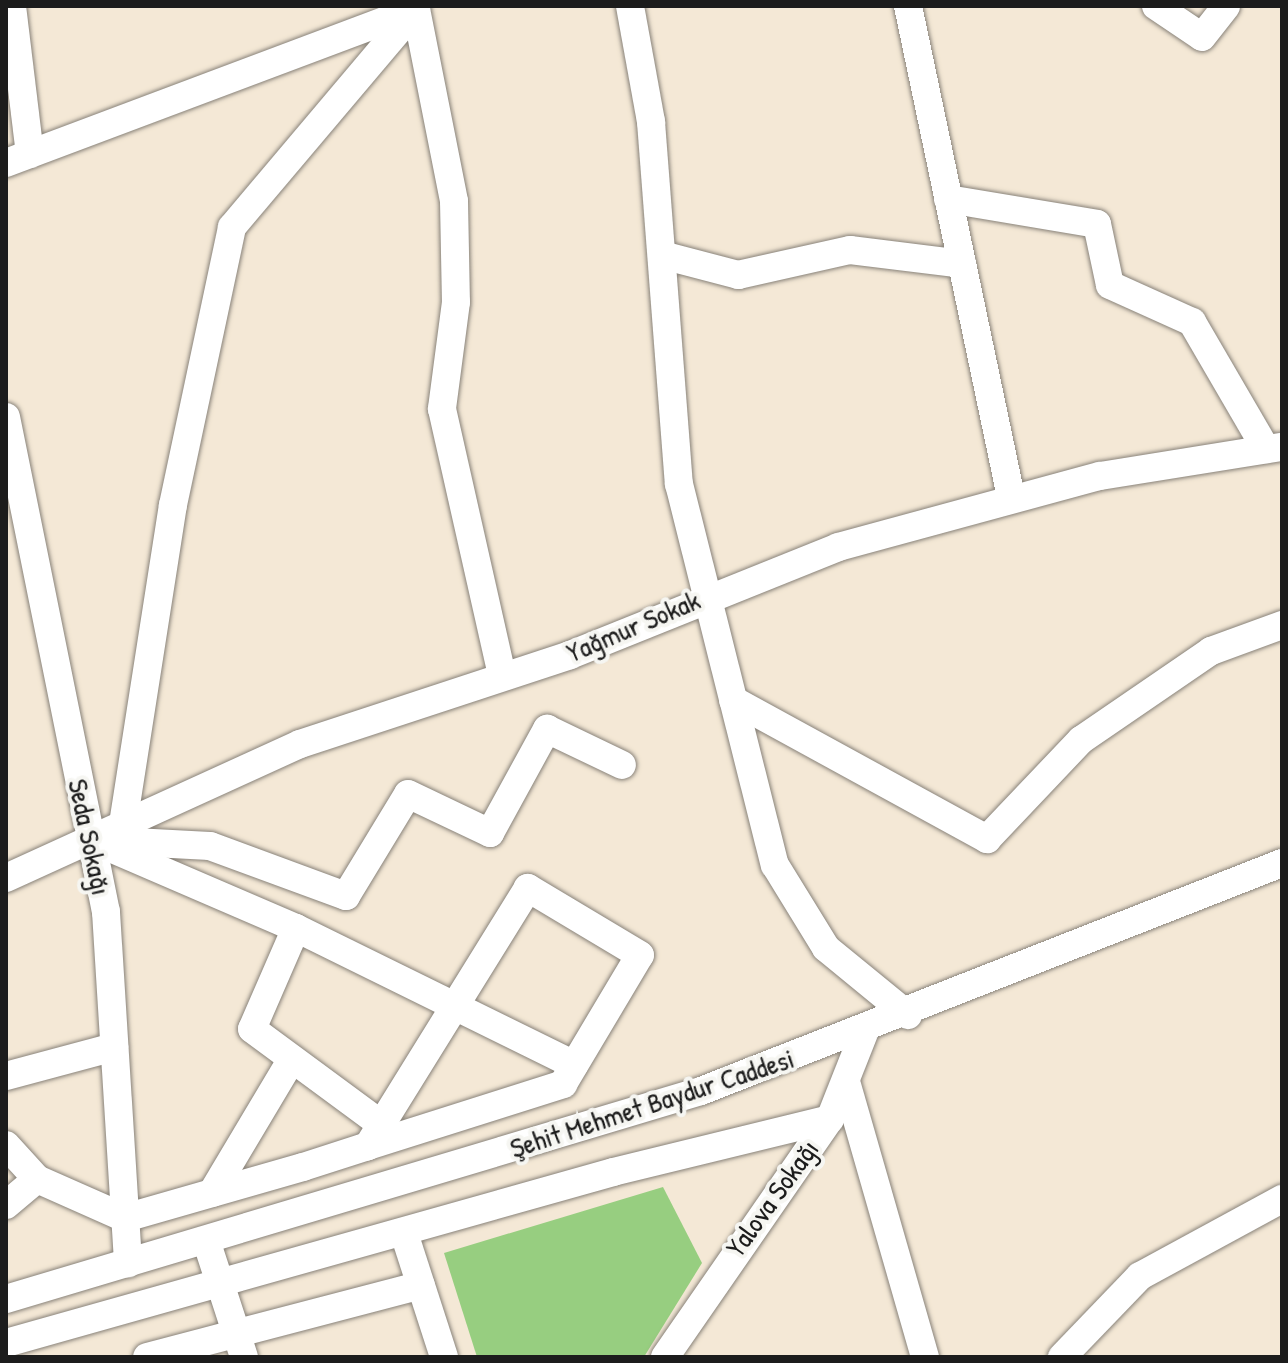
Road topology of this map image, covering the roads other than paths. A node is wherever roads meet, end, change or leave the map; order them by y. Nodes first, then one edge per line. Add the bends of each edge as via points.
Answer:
1 (12, 6) edge
2 (630, 6) edge
3 (908, 6) edge
4 (1156, 6) edge
5 (1226, 6) edge
6 (421, 8) edge
7 (18, 159) edge
8 (948, 199) junction
9 (662, 255) junction
10 (962, 264) junction
11 (6, 417) edge
12 (1274, 448) edge
13 (1011, 497) junction
14 (707, 594) junction
15 (1282, 625) edge
16 (502, 675) junction
17 (733, 700) junction
18 (622, 765) dead end
19 (123, 824) junction
20 (91, 840) junction
21 (1282, 863) edge
22 (6, 878) edge
23 (296, 928) junction
24 (450, 1008) junction
25 (908, 1015) junction
26 (864, 1033) junction
27 (114, 1047) junction
28 (292, 1059) junction
29 (574, 1065) junction
30 (6, 1076) edge
31 (847, 1085) junction
32 (830, 1119) junction
33 (374, 1135) junction
34 (6, 1145) edge
35 (37, 1179) junction
36 (212, 1193) junction
37 (1282, 1199) edge
38 (6, 1205) edge
39 (125, 1218) junction
40 (404, 1233) junction
41 (206, 1240) junction
42 (128, 1263) junction
43 (219, 1284) junction
44 (421, 1285) junction
45 (6, 1299) edge
46 (6, 1343) edge
47 (240, 1345) edge
48 (39, 1346) edge
49 (147, 1357) edge
50 (444, 1357) edge
51 (665, 1357) edge
52 (925, 1357) edge
53 (1062, 1357) edge

1 - 7 street
2 - 9 street via 648,89
3 - 8 street
4 - 5 street via 1202,37
6 - 7 street
6 - 16 street via 441,104 455,213 456,302 442,409
6 - 19 street via 232,227 171,519
8 - 10 street
8 - 12 street via 1097,224 1110,285 1192,322
9 - 10 street via 738,275 850,250
9 - 14 street via 679,484
10 - 13 street
11 - 20 street, Seda Sokağı
12 - 13 street, Yağmur Sokak
13 - 14 street, Yağmur Sokak
14 - 16 street, Yağmur Sokak via 570,655
14 - 17 street
15 - 17 street via 1211,651 1081,740 987,839
16 - 19 street, Yağmur Sokak via 300,744
17 - 25 street via 775,865 792,898 844,967
18 - 20 street via 547,729 490,833 408,794 346,896 210,846
19 - 20 street, Yağmur Sokak
20 - 22 street, Yağmur Sokak
20 - 23 street
20 - 27 street, Seda Sokağı via 106,912
21 - 25 street, Şehit Mehmet Baydur Caddesi
23 - 24 street
23 - 28 street via 252,1029
24 - 29 street
24 - 29 street via 528,888 640,955
24 - 33 street
25 - 26 street, Şehit Mehmet Baydur Caddesi
26 - 31 street, Yalova Sokağı
26 - 41 street, Şehit Mehmet Baydur Caddesi via 701,1091
27 - 30 street
27 - 39 street, Seda Sokağı
28 - 33 street
28 - 36 street
29 - 33 street via 563,1084
31 - 32 street, Yalova Sokağı
31 - 52 street
32 - 40 street
32 - 51 street, Yalova Sokağı
33 - 36 street
34 - 35 street
35 - 38 street
35 - 39 street
36 - 39 street
37 - 53 street via 1140,1276
39 - 42 street, Seda Sokağı
40 - 43 street
40 - 44 street
41 - 42 street, Şehit Mehmet Baydur Caddesi
41 - 43 street
42 - 45 street, Şehit Mehmet Baydur Caddesi
43 - 47 street
43 - 48 street
44 - 47 street
44 - 50 street
46 - 48 street
47 - 49 street

